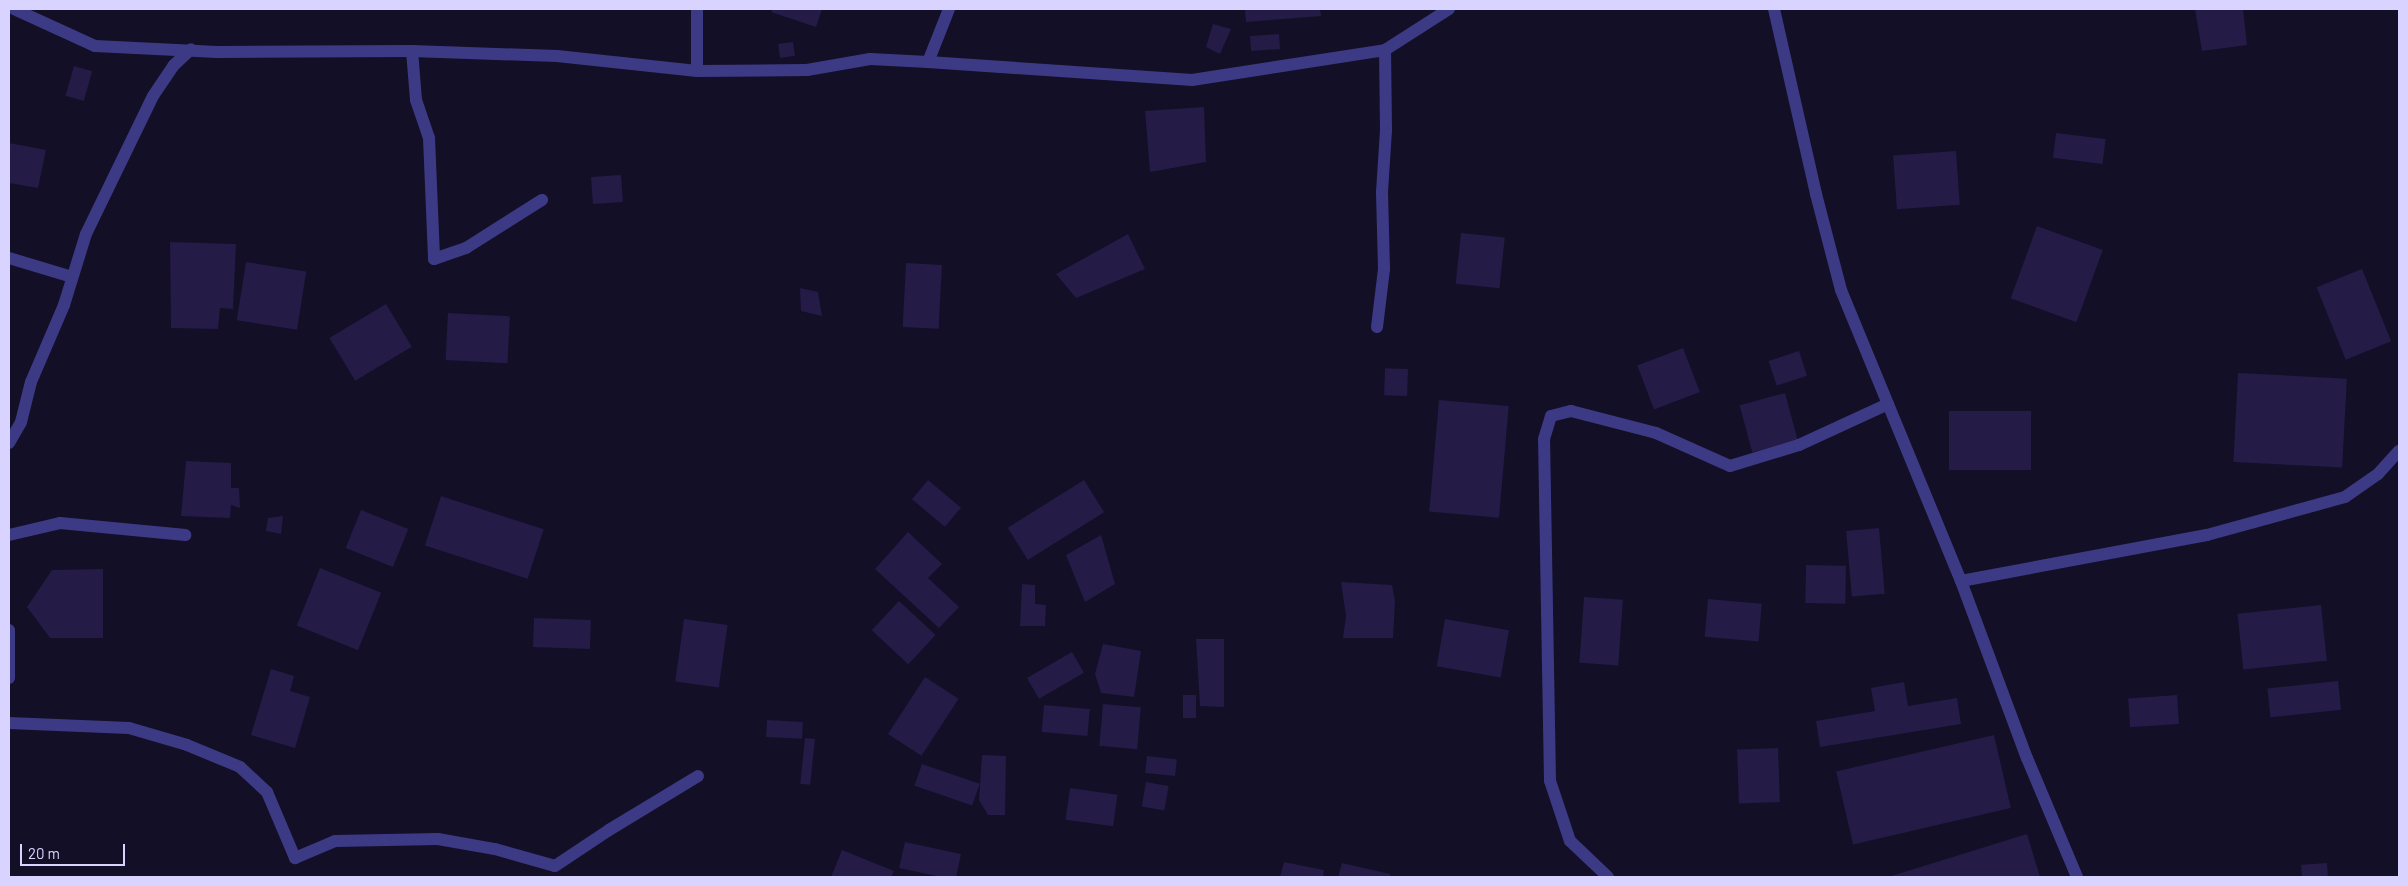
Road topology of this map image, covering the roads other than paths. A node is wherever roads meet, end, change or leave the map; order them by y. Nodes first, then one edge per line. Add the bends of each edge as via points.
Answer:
1 (14, 9) edge
2 (697, 9) edge
3 (949, 9) edge
4 (1449, 9) edge
5 (1774, 9) edge
6 (191, 50) junction
7 (1385, 50) junction
8 (412, 51) junction
9 (928, 62) junction
10 (697, 72) junction
11 (542, 200) dead end
12 (9, 258) edge
13 (72, 277) junction
14 (1376, 327) dead end
15 (1888, 404) junction
16 (9, 443) edge
17 (2399, 451) edge
18 (9, 535) edge
19 (185, 535) dead end
20 (1961, 580) junction
21 (9, 630) edge
22 (9, 678) edge
23 (9, 723) edge
24 (698, 776) dead end
25 (554, 872) edge
26 (1608, 877) edge
27 (2077, 877) edge

1 - 6 street via 95,46
2 - 10 street
3 - 9 street
4 - 7 street
5 - 15 street via 1841,290
6 - 8 street
6 - 13 street via 174,64 140,121 86,234
7 - 9 street via 1192,80
7 - 14 street via 1384,269
8 - 10 street via 557,56
8 - 11 street via 416,100 429,138 434,258 466,248
9 - 10 street via 870,59 807,70
12 - 13 street
13 - 16 street via 64,305 31,382 22,422
15 - 20 street
15 - 26 street via 1799,445 1730,466 1656,433 1571,411 1551,416 1544,439 1550,782 1570,841
17 - 20 street via 2378,474 2336,499 2207,535
18 - 19 street via 60,523
20 - 27 street
21 - 22 street
23 - 25 street via 129,728 187,745 240,767 267,792 295,858 335,840 438,839 495,849
24 - 25 street via 609,830

